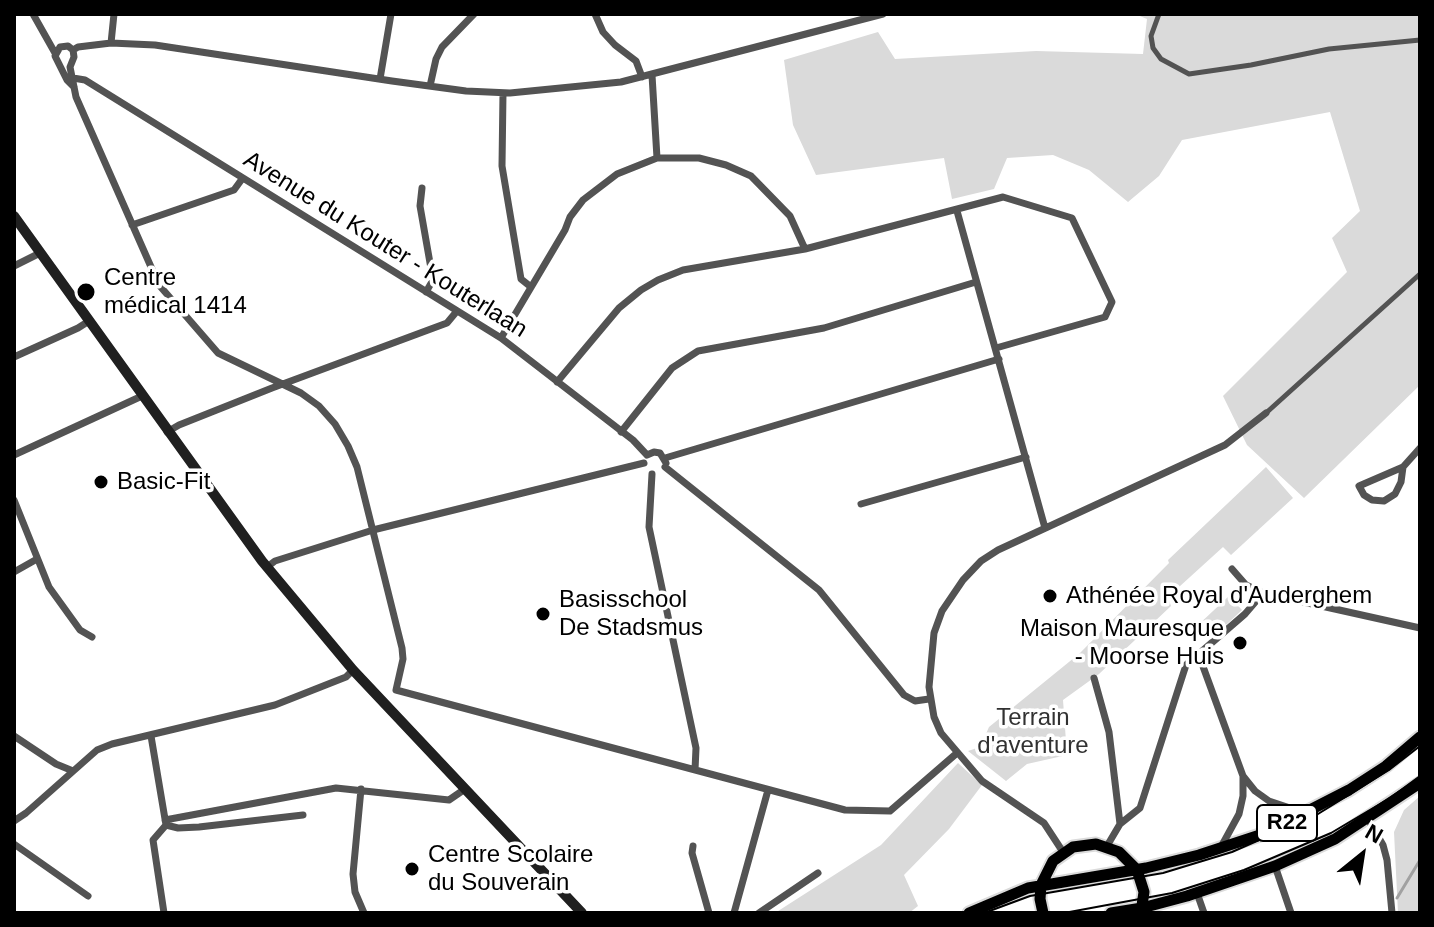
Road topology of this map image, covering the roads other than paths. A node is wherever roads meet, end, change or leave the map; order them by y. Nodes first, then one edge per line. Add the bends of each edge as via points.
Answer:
1 (33, 14) edge
2 (114, 14) edge
3 (391, 14) edge
4 (474, 14) edge
5 (595, 14) edge
6 (883, 14) edge
7 (1159, 14) edge
8 (45, 35) junction
9 (1420, 40) edge
10 (111, 43) junction
11 (63, 46) junction
12 (73, 50) junction
13 (55, 53) junction
14 (71, 63) junction
15 (60, 64) junction
16 (652, 75) junction
17 (642, 77) junction
18 (380, 79) junction
19 (73, 83) junction
20 (430, 86) junction
21 (503, 93) junction
22 (657, 158) junction
23 (242, 179) junction
24 (422, 188) dead end
25 (957, 211) junction
26 (14, 216) edge
27 (132, 225) junction
28 (805, 249) junction
29 (40, 253) junction
30 (14, 266) edge
31 (1420, 274) edge
32 (976, 282) junction
33 (531, 287) junction
34 (426, 292) junction
35 (457, 311) junction
36 (89, 321) junction
37 (501, 338) junction
38 (996, 348) junction
39 (14, 357) edge
40 (999, 359) junction
41 (557, 382) junction
42 (285, 385) junction
43 (142, 396) junction
44 (1266, 413) joint
45 (167, 432) junction
46 (621, 432) junction
47 (1420, 448) edge
48 (14, 455) edge
49 (1026, 457) junction
50 (646, 459) junction
51 (665, 463) junction
52 (1403, 467) junction
53 (652, 474) junction
54 (14, 500) edge
55 (861, 504) dead end
56 (1045, 528) junction
57 (373, 530) junction
58 (37, 559) junction
59 (267, 567) junction
60 (1232, 569) dead end
61 (14, 572) edge
62 (1263, 593) junction
63 (1420, 628) edge
64 (92, 637) dead end
65 (1197, 656) junction
66 (353, 670) junction
67 (1094, 678) dead end
68 (396, 690) junction
69 (929, 699) junction
70 (383, 702) junction
71 (14, 736) edge
72 (151, 736) junction
73 (1420, 737) edge
74 (957, 753) junction
75 (695, 770) junction
76 (73, 771) junction
77 (1243, 776) junction
78 (1420, 783) edge
79 (361, 789) junction
80 (465, 789) junction
81 (768, 790) junction
82 (1306, 814) junction
83 (303, 815) dead end
84 (1368, 819) junction
85 (14, 821) edge
86 (166, 822) junction
87 (1120, 824) junction
88 (14, 844) edge
89 (693, 846) dead end
90 (1107, 846) junction
91 (1220, 849) junction
92 (1063, 852) junction
93 (1275, 866) junction
94 (1137, 870) junction
95 (818, 873) dead end
96 (1041, 885) junction
97 (1197, 893) junction
98 (88, 896) dead end
99 (1141, 910) edge
100 (164, 913) edge
101 (364, 913) edge
102 (582, 913) edge
103 (709, 913) edge
104 (734, 913) edge
105 (759, 913) edge
106 (969, 913) edge
107 (1043, 913) edge
108 (1111, 913) edge
109 (1204, 913) edge
110 (1291, 913) edge
111 (1392, 913) edge

1 - 8 street
2 - 10 street
3 - 18 street
4 - 20 street via 442,47
5 - 17 street via 603,32 636,61
6 - 16 street
7 - 9 street via 1151,36 1153,48 1161,59 1189,74 1329,49
8 - 11 street
8 - 13 street
10 - 12 street
10 - 18 street
11 - 12 street
11 - 13 street
12 - 14 street
13 - 15 street
14 - 15 street
14 - 19 street
15 - 19 street
16 - 17 street
16 - 22 street
17 - 21 street via 584,88
18 - 20 street
19 - 23 street, Avenue du Kouter - Kouterlaan via 90,84
19 - 27 street
20 - 21 street
21 - 33 street via 502,166 521,279
22 - 28 street via 699,158 751,176 790,216
22 - 33 street via 617,174 583,200
23 - 27 street via 234,190
23 - 34 street, Avenue du Kouter - Kouterlaan
24 - 34 street via 420,206 433,280
25 - 28 street
25 - 32 street
25 - 38 street via 1003,197 1072,218 1112,302 1105,317
26 - 29 main road
27 - 42 street via 159,285 218,353
28 - 41 street via 683,270 658,280 619,308
29 - 30 street
29 - 36 main road
31 - 44 street
32 - 38 street
32 - 46 street via 824,328 698,351 672,368
33 - 37 street
34 - 35 street, Avenue du Kouter - Kouterlaan
35 - 37 street, Avenue du Kouter - Kouterlaan
35 - 42 street via 447,323
36 - 39 street
36 - 43 main road
37 - 41 street, Avenue du Kouter - Kouterlaan
38 - 40 street
40 - 49 street
40 - 51 street
41 - 46 street, Avenue du Kouter - Kouterlaan
42 - 45 street
42 - 57 street via 319,406 335,424 357,467
43 - 45 main road
43 - 48 street
44 - 56 street via 1225,445
45 - 59 main road
46 - 50 street, Avenue du Kouter - Kouterlaan
47 - 52 street
49 - 55 street
49 - 56 street
50 - 51 street via 657,452
50 - 53 street via 646,470
50 - 57 street
51 - 53 street via 660,473
51 - 69 street via 819,590 904,695 915,701
52 - 52 street via 1359,486 1364,495 1384,501 1395,494
53 - 75 street via 649,527 696,748
54 - 58 street
56 - 69 street via 981,561 953,592 934,633
57 - 59 street
57 - 68 street via 402,648
58 - 61 street
58 - 64 street via 49,587 80,630
59 - 66 main road
60 - 62 street via 1246,585
62 - 63 street
62 - 65 street
65 - 77 street
65 - 87 street via 1186,665 1140,808
66 - 70 main road
66 - 72 street via 275,705
67 - 87 street via 1109,732
68 - 70 street
68 - 75 street
69 - 74 street via 941,733
70 - 80 main road
71 - 76 street
72 - 76 street via 97,750
72 - 86 street
73 - 82 main road, R22 via 1386,766
74 - 81 street via 890,811 845,810
74 - 92 street via 982,781 1044,823
75 - 81 street
76 - 85 street
77 - 82 street via 1269,801
77 - 91 street via 1239,814
78 - 84 main road, R22
79 - 80 street via 449,800
79 - 86 street via 305,792
79 - 101 street via 353,874
80 - 102 main road
81 - 104 street
82 - 91 main road, R22
83 - 86 street via 189,828
84 - 93 main road, R22
84 - 111 street via 1387,860
86 - 100 street via 153,840
87 - 90 street
88 - 98 street
89 - 103 street
90 - 92 main road via 1085,844
90 - 94 main road
91 - 94 main road, R22
92 - 96 main road
93 - 97 main road, R22
93 - 110 street
94 - 96 main road, R22
94 - 99 main road via 1144,892
95 - 105 street
96 - 106 main road, R22
96 - 107 main road
97 - 99 main road, R22
97 - 109 street
99 - 108 main road, R22

